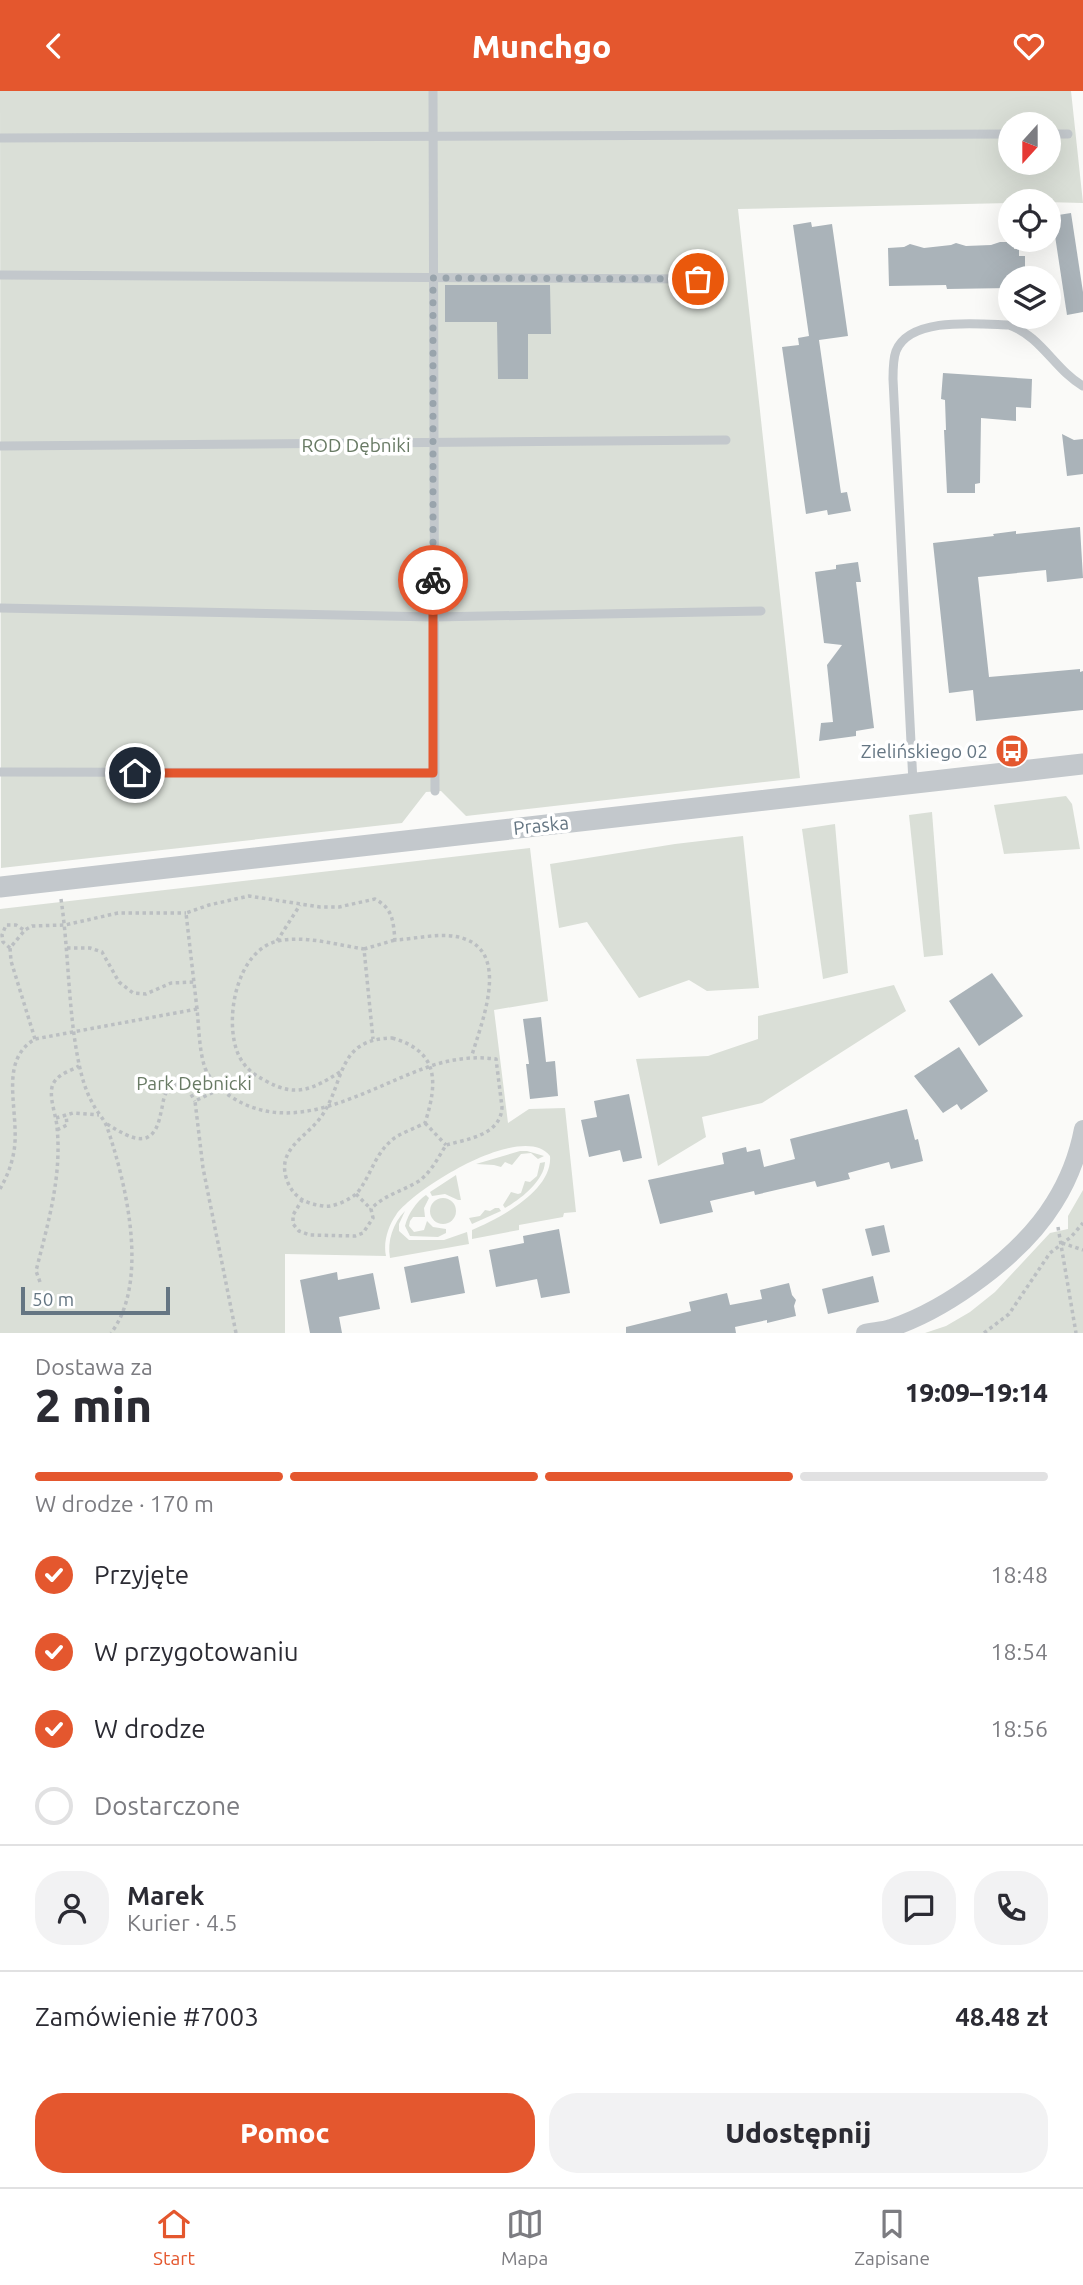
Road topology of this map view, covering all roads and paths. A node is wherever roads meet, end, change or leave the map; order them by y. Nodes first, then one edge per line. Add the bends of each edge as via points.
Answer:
1 (433, 91) edge
2 (998, 134) edge
3 (1061, 134) edge
4 (1068, 134) dead end
5 (433, 137) junction
6 (0, 138) edge
7 (0, 275) edge
8 (433, 278) junction
9 (698, 279) dead end
10 (1083, 386) edge
11 (726, 440) dead end
12 (433, 443) junction
13 (0, 446) edge
14 (0, 608) edge
15 (761, 611) dead end
16 (433, 617) junction
17 (1083, 764) edge
18 (0, 772) edge
19 (433, 773) junction
20 (913, 783) junction
21 (435, 791) dead end
22 (58, 880) junction
23 (0, 887) edge
24 (301, 905) junction
25 (186, 913) junction
26 (65, 925) junction
27 (24, 930) junction
28 (395, 940) junction
29 (277, 941) junction
30 (10, 948) junction
31 (67, 948) junction
32 (364, 949) junction
33 (194, 982) junction
34 (197, 1009) junction
35 (75, 1032) junction
36 (35, 1039) junction
37 (373, 1039) junction
38 (472, 1056) junction
39 (9, 1062) dead end
40 (79, 1064) junction
41 (430, 1066) junction
42 (8, 1069) dead end
43 (340, 1072) junction
44 (252, 1074) junction
45 (220, 1089) junction
46 (195, 1101) junction
47 (328, 1107) junction
48 (66, 1115) junction
49 (100, 1115) junction
50 (56, 1118) junction
51 (106, 1123) junction
52 (425, 1123) junction
53 (1083, 1129) edge
54 (57, 1130) junction
55 (446, 1145) junction
56 (0, 1189) edge
57 (356, 1194) junction
58 (302, 1200) junction
59 (1053, 1205) junction
60 (371, 1209) junction
61 (1083, 1223) edge
62 (1062, 1243) junction
63 (1083, 1251) edge
64 (40, 1282) dead end
65 (890, 1331) edge
66 (111, 1333) edge
67 (236, 1333) edge
68 (864, 1333) edge
69 (984, 1333) edge
70 (1076, 1333) edge

1 - 5 lane
2 - 5 lane
3 - 4 lane
5 - 6 lane
5 - 8 lane
7 - 8 lane
8 - 9 lane
8 - 12 lane
10 - 20 lane via 1029,336 1009,325 925,327 896,350 893,379
11 - 12 lane
12 - 13 lane
12 - 16 lane
14 - 16 lane
15 - 16 lane
16 - 19 lane
17 - 20 street, Praska
18 - 19 lane
19 - 21 lane
20 - 22 street, Praska
22 - 23 street, Praska
22 - 26 path
24 - 25 path via 249,896
24 - 28 path via 339,907 374,899 392,912
24 - 29 path
25 - 26 path via 118,913
25 - 33 path
26 - 27 path
26 - 31 path
27 - 30 path
27 - 30 path via 6,925 3,942
28 - 32 path
28 - 38 path via 449,936 467,939 485,953 491,977
29 - 32 path
29 - 44 path via 250,962 232,1007 236,1049
30 - 36 path
31 - 33 path via 102,952 119,982 139,994 171,983
31 - 35 path
32 - 37 path
33 - 34 path
34 - 35 path
34 - 45 path via 205,1068
35 - 36 path
35 - 40 path
36 - 39 path via 19,1048
37 - 41 path via 408,1043
37 - 43 path via 349,1057
38 - 41 path
38 - 55 path via 496,1059 502,1114 496,1126 482,1134
40 - 49 path
40 - 50 path via 52,1086
41 - 47 path
41 - 52 path via 433,1082
42 - 56 path via 15,1145
43 - 44 path via 304,1090 280,1089
43 - 47 path
44 - 45 path
45 - 46 path
45 - 47 path via 263,1112
46 - 51 path via 188,1089 178,1084 168,1089 159,1125 146,1139 134,1139
46 - 67 path via 203,1168
47 - 58 path via 289,1151 288,1182
48 - 49 path
48 - 50 path
48 - 54 path via 67,1125
49 - 51 path
50 - 54 path
51 - 66 path via 122,1180 133,1265 124,1312
52 - 55 path
52 - 57 path via 394,1137 377,1156
53 - 59 street via 1070,1173
54 - 64 path via 58,1175 36,1271
55 - 60 path via 421,1180
57 - 58 path via 328,1207
57 - 60 path
58 - 60 path via 293,1224 310,1235 355,1236 368,1228
59 - 62 path
59 - 65 street via 1021,1243 981,1279
61 - 62 path
62 - 63 path
62 - 69 path via 1050,1253 1009,1314
62 - 70 path
65 - 68 street

